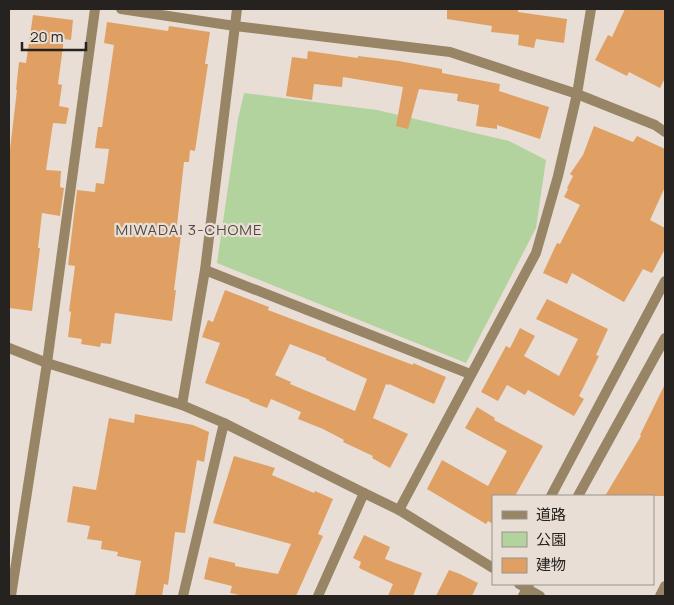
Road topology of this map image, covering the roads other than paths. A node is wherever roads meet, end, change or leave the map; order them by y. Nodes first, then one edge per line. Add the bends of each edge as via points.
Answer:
1 (95, 9) edge
2 (121, 9) edge
3 (237, 9) edge
4 (590, 9) edge
5 (234, 26) junction
6 (577, 94) junction
7 (665, 132) edge
8 (205, 270) junction
9 (665, 280) edge
10 (665, 338) edge
11 (9, 348) edge
12 (47, 363) junction
13 (470, 374) junction
14 (182, 405) junction
15 (224, 423) junction
16 (364, 493) junction
17 (552, 495) edge
18 (579, 495) edge
19 (400, 510) junction
20 (492, 567) edge
21 (665, 586) edge
22 (524, 588) edge
23 (11, 596) edge
24 (183, 596) edge
25 (318, 596) edge
26 (540, 596) edge
27 (660, 596) edge

1 - 12 street
2 - 5 street
3 - 5 street
4 - 6 street
5 - 6 street via 450,52
5 - 8 street
6 - 7 street
6 - 13 street via 536,252
8 - 13 street
8 - 14 street
9 - 17 street
10 - 18 street
11 - 12 street
12 - 14 street
12 - 23 street
13 - 19 street
14 - 15 street
15 - 16 street
15 - 24 street
16 - 19 street
16 - 25 street
19 - 20 street
21 - 27 street
22 - 26 street

